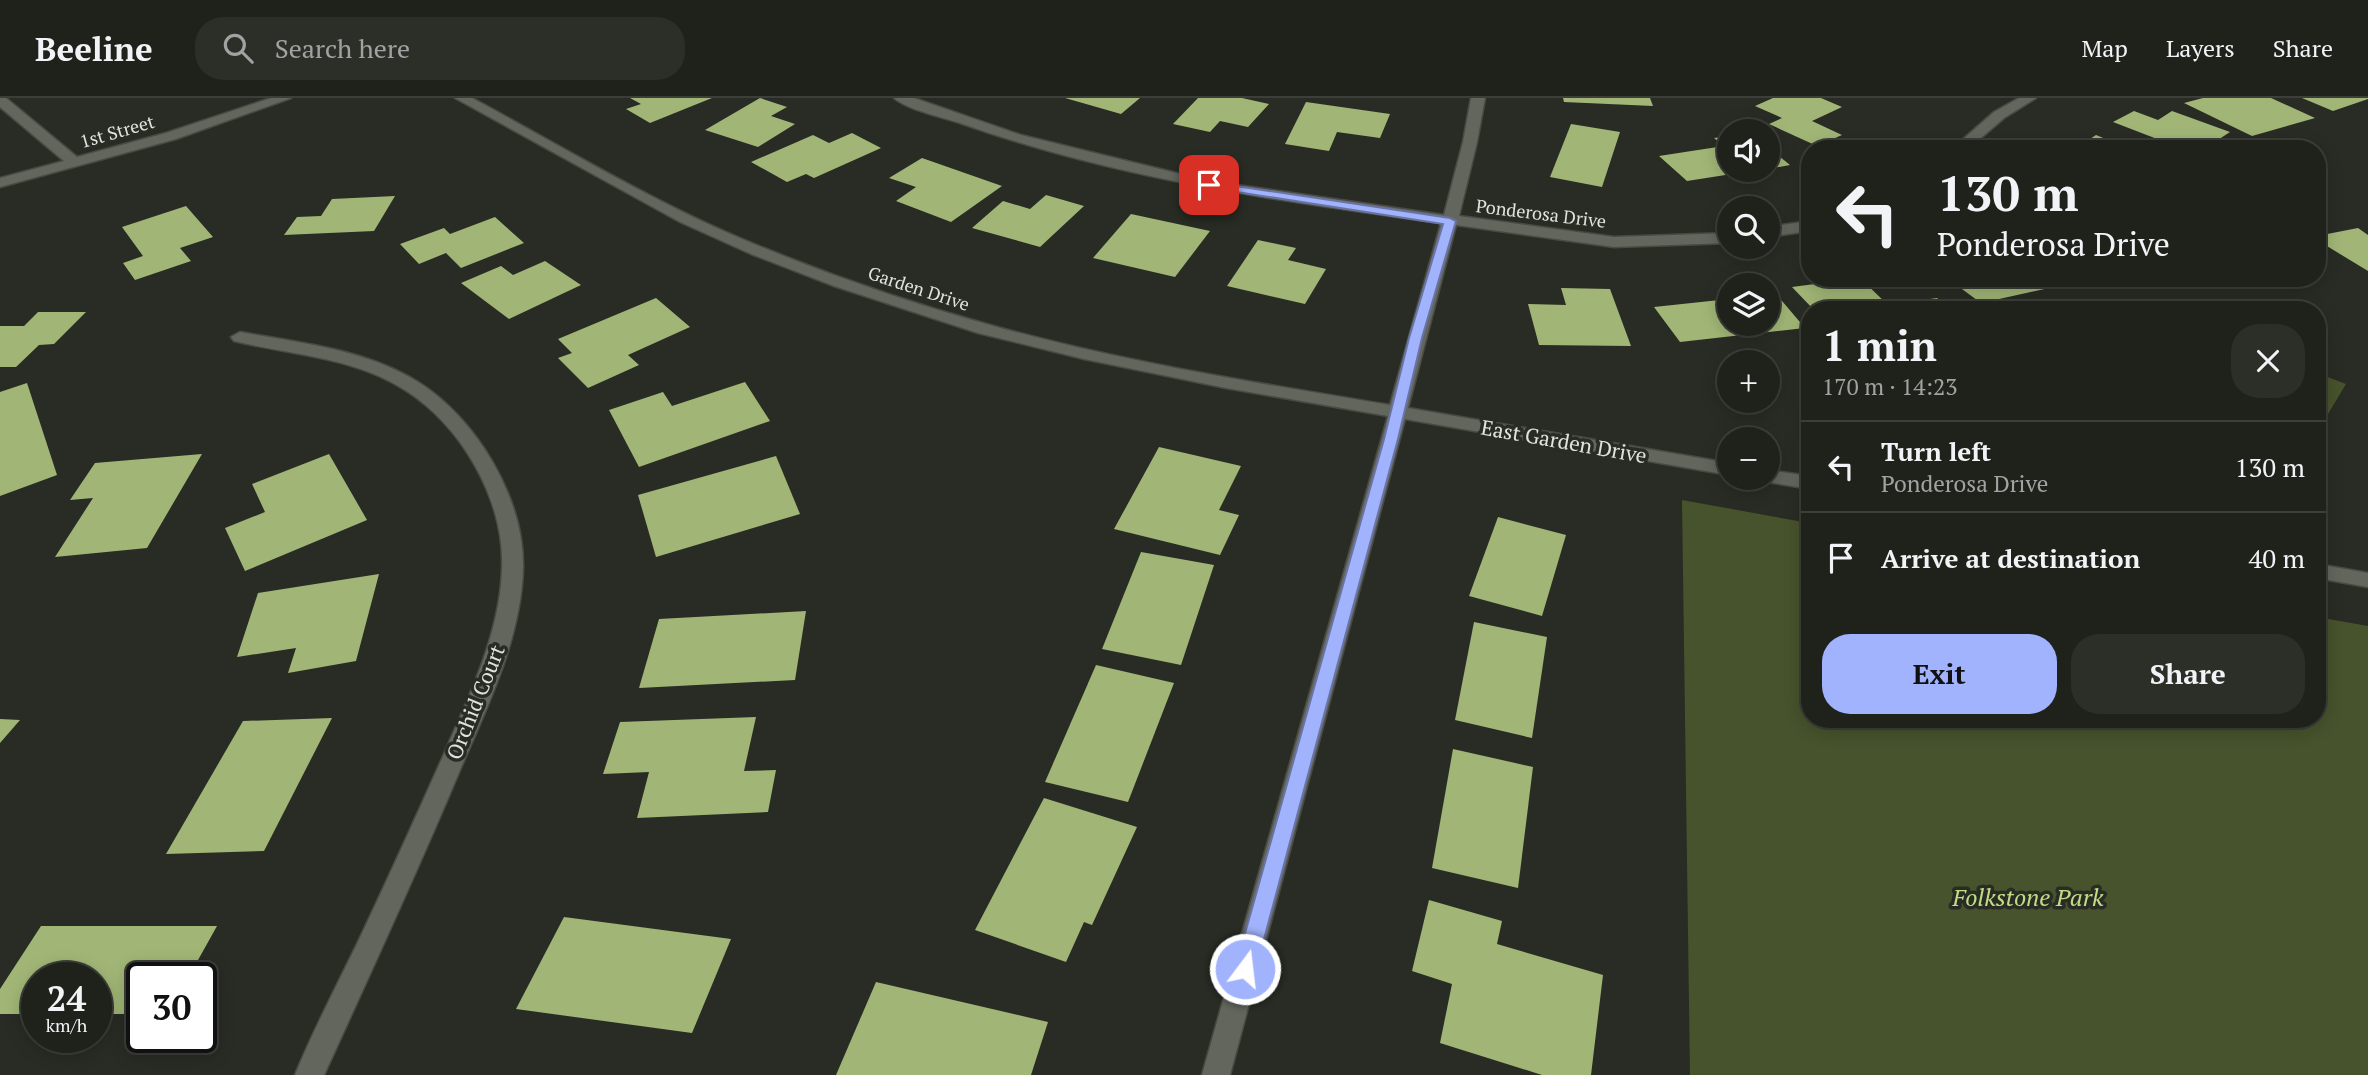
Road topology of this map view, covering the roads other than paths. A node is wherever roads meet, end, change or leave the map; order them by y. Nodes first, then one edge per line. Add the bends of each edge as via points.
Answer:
1 (284, 98) edge
2 (462, 98) edge
3 (901, 98) edge
4 (1478, 98) edge
5 (2029, 98) edge
6 (0, 100) edge
7 (1970, 140) edge
8 (75, 163) junction
9 (0, 183) edge
10 (1450, 221) junction
11 (1801, 227) edge
12 (1780, 230) edge
13 (1717, 238) edge
14 (240, 337) dead end
15 (1398, 412) junction
16 (1717, 467) edge
17 (1780, 478) edge
18 (1801, 482) edge
19 (2326, 573) edge
20 (2368, 580) edge
21 (309, 1075) edge
22 (1216, 1075) edge

1 - 8 street, 1st Street
2 - 15 street, Garden Drive via 685,219 840,282 984,329 1084,354
3 - 10 street, Ponderosa Drive via 1016,138 1114,164 1265,195
4 - 10 street
5 - 7 street
6 - 8 street
8 - 9 street, 1st Street
10 - 13 street, Ponderosa Drive via 1614,242
10 - 15 street
11 - 12 street
14 - 21 street, Orchid Court via 350,360 412,386 456,426 484,468 511,540 503,632 489,675
15 - 16 street, East Garden Drive
15 - 22 street
17 - 18 street
19 - 20 street

